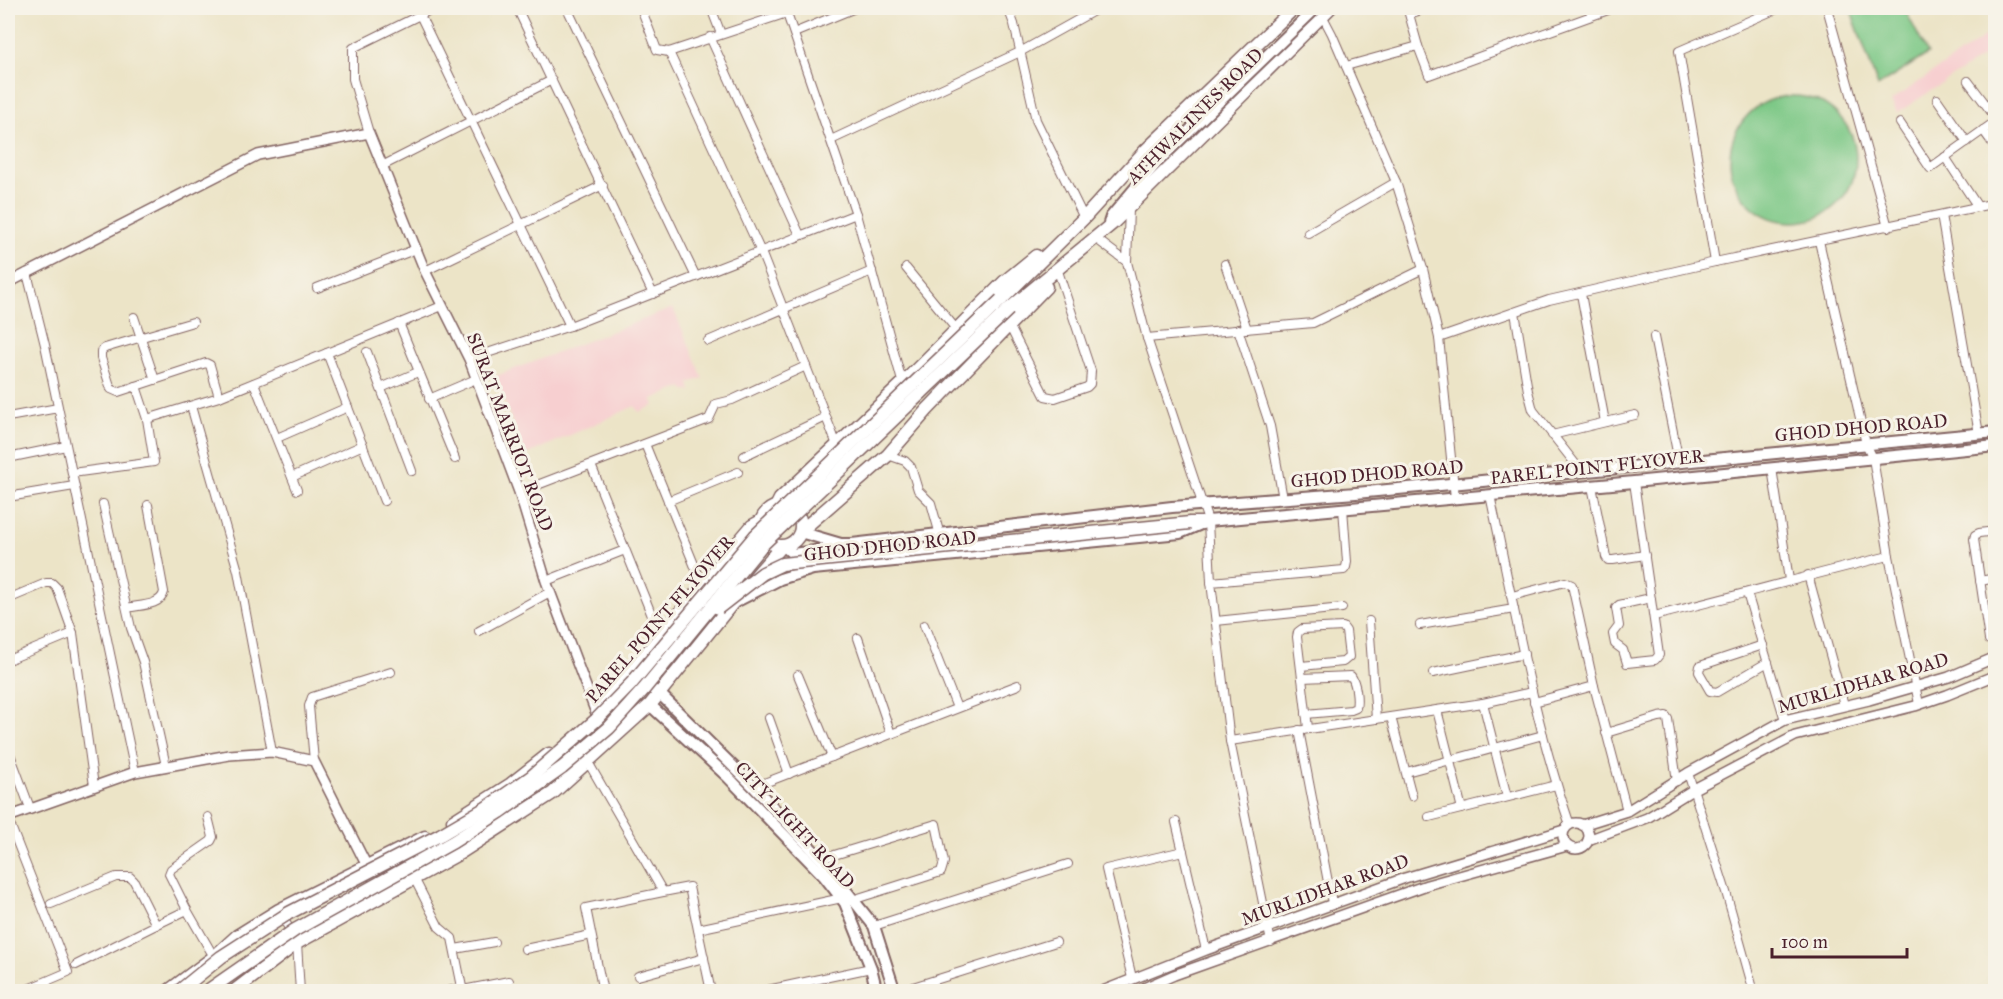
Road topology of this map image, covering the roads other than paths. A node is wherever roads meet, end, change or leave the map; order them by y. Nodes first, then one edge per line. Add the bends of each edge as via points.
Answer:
1 (434, 8) edge
2 (517, 8) edge
3 (567, 8) edge
4 (641, 8) edge
5 (711, 8) edge
6 (855, 8) edge
7 (1008, 8) edge
8 (1099, 8) edge
9 (1294, 8) edge
10 (1427, 8) edge
11 (1608, 8) edge
12 (1779, 8) edge
13 (1827, 8) edge
14 (1321, 9) edge
15 (786, 10) edge
16 (420, 15) junction
17 (794, 33) junction
18 (721, 34) junction
19 (710, 38) junction
20 (1418, 46) junction
21 (669, 52) junction
22 (1020, 52) junction
23 (1346, 66) junction
24 (552, 80) junction
25 (1968, 81) dead end
26 (1937, 99) dead end
27 (1995, 119) edge
28 (471, 121) junction
29 (1900, 123) dead end
30 (1983, 130) junction
31 (369, 133) junction
32 (831, 140) junction
33 (1967, 142) junction
34 (1995, 148) edge
35 (1945, 158) junction
36 (382, 166) junction
37 (1396, 182) junction
38 (603, 185) junction
39 (1995, 203) edge
40 (1129, 207) junction
41 (1978, 207) junction
42 (856, 214) junction
43 (1941, 215) junction
44 (1084, 218) junction
45 (521, 225) junction
46 (1109, 226) junction
47 (1888, 227) junction
48 (1308, 233) dead end
49 (800, 235) junction
50 (1095, 238) junction
51 (1819, 241) junction
52 (1057, 245) junction
53 (1084, 246) junction
54 (416, 249) junction
55 (761, 252) junction
56 (1126, 262) junction
57 (1715, 262) junction
58 (1225, 264) dead end
59 (906, 268) dead end
60 (1423, 269) junction
61 (425, 271) junction
62 (872, 271) junction
63 (27, 273) junction
64 (1059, 274) junction
65 (696, 277) junction
66 (8, 283) edge
67 (317, 288) dead end
68 (653, 294) junction
69 (1581, 294) junction
70 (1006, 305) junction
71 (442, 306) junction
72 (784, 309) junction
73 (1515, 312) junction
74 (135, 317) dead end
75 (193, 322) dead end
76 (399, 324) junction
77 (1009, 325) junction
78 (570, 326) junction
79 (956, 329) junction
80 (1238, 329) junction
81 (1248, 329) junction
82 (1654, 337) dead end
83 (141, 338) junction
84 (1148, 338) junction
85 (1439, 338) junction
86 (708, 341) dead end
87 (367, 352) dead end
88 (327, 353) junction
89 (468, 359) junction
90 (806, 366) junction
91 (418, 372) junction
92 (476, 379) junction
93 (155, 380) junction
94 (254, 383) junction
95 (902, 384) junction
96 (136, 386) junction
97 (381, 388) junction
98 (219, 398) junction
99 (429, 399) junction
100 (191, 406) junction
101 (348, 407) junction
102 (58, 408) junction
103 (927, 410) junction
104 (1635, 415) dead end
105 (8, 417) edge
106 (826, 417) junction
107 (147, 419) junction
108 (1605, 422) junction
109 (1995, 432) edge
110 (1979, 434) junction
111 (1552, 435) junction
112 (277, 438) junction
113 (645, 444) junction
114 (1866, 444) junction
115 (837, 445) junction
116 (66, 446) junction
117 (363, 446) junction
118 (1995, 446) edge
119 (888, 455) junction
120 (744, 456) dead end
121 (8, 458) edge
122 (1873, 458) junction
123 (455, 459) dead end
124 (1679, 462) junction
125 (591, 465) junction
126 (1772, 468) junction
127 (412, 471) dead end
128 (1581, 471) junction
129 (738, 472) dead end
130 (72, 473) junction
131 (292, 477) junction
132 (1634, 482) junction
133 (1453, 484) junction
134 (74, 486) junction
135 (1592, 486) junction
136 (297, 490) dead end
137 (519, 492) junction
138 (1490, 495) junction
139 (8, 497) edge
140 (1455, 498) junction
141 (1283, 499) junction
142 (384, 501) dead end
143 (668, 501) junction
144 (103, 504) dead end
145 (148, 505) dead end
146 (1203, 506) junction
147 (776, 507) junction
148 (1343, 508) junction
149 (761, 521) junction
150 (1200, 523) junction
151 (1995, 531) edge
152 (800, 532) junction
153 (940, 535) junction
154 (845, 543) junction
155 (782, 546) junction
156 (625, 550) junction
157 (1645, 555) junction
158 (1889, 556) junction
159 (1808, 575) junction
160 (1995, 578) edge
161 (1789, 580) junction
162 (546, 581) junction
163 (1980, 581) junction
164 (1210, 582) junction
165 (699, 589) junction
166 (550, 592) junction
167 (1747, 594) junction
168 (1512, 596) junction
169 (1651, 598) junction
170 (8, 599) edge
171 (732, 603) junction
172 (127, 608) junction
173 (1341, 608) dead end
174 (1514, 609) junction
175 (1654, 616) junction
176 (1216, 621) junction
177 (1369, 621) dead end
178 (699, 622) junction
179 (924, 625) dead end
180 (1420, 626) dead end
181 (479, 631) dead end
182 (73, 633) junction
183 (661, 638) junction
184 (858, 638) dead end
185 (1995, 643) edge
186 (1763, 645) junction
187 (1524, 654) junction
188 (1995, 657) edge
189 (8, 660) edge
190 (1768, 662) junction
191 (1301, 666) junction
192 (391, 672) dead end
193 (1433, 673) dead end
194 (629, 675) junction
195 (798, 675) dead end
196 (1995, 675) edge
197 (1302, 678) junction
198 (1018, 685) dead end
199 (1594, 686) junction
200 (1914, 686) junction
201 (1532, 692) junction
202 (660, 694) junction
203 (1534, 702) junction
204 (1483, 703) junction
205 (1919, 704) junction
206 (650, 705) junction
207 (1844, 705) junction
208 (957, 708) junction
209 (1437, 710) junction
210 (596, 713) junction
211 (1306, 714) junction
212 (1391, 717) junction
213 (769, 718) dead end
214 (1376, 719) junction
215 (1785, 720) junction
216 (1304, 729) junction
217 (891, 734) junction
218 (1606, 734) junction
219 (1543, 735) junction
220 (1230, 741) junction
221 (1495, 748) junction
222 (8, 749) edge
223 (272, 752) junction
224 (832, 757) junction
225 (314, 760) junction
226 (1450, 760) junction
227 (588, 762) junction
228 (166, 766) junction
229 (1410, 771) dead end
230 (135, 772) junction
231 (1688, 773) junction
232 (789, 774) junction
233 (1677, 781) junction
234 (1556, 785) junction
235 (94, 786) junction
236 (754, 787) junction
237 (1694, 789) junction
238 (1412, 796) dead end
239 (1507, 797) junction
240 (30, 808) junction
241 (1462, 809) junction
242 (1627, 811) junction
243 (208, 817) dead end
244 (1429, 817) dead end
245 (8, 818) edge
246 (1176, 822) dead end
247 (1582, 825) junction
248 (1567, 827) junction
249 (1588, 840) junction
250 (1567, 846) junction
251 (1183, 851) junction
252 (821, 860) junction
253 (1068, 864) dead end
254 (366, 865) junction
255 (414, 878) junction
256 (663, 892) junction
257 (382, 896) junction
258 (847, 900) junction
259 (1332, 903) junction
260 (51, 904) dead end
261 (187, 910) junction
262 (279, 910) junction
263 (156, 925) junction
264 (874, 926) junction
265 (1268, 927) junction
266 (698, 929) junction
267 (591, 935) junction
268 (494, 942) dead end
269 (1056, 942) dead end
270 (1271, 942) junction
271 (297, 943) junction
272 (455, 949) junction
273 (525, 949) dead end
274 (1206, 950) junction
275 (214, 957) junction
276 (704, 958) junction
277 (76, 965) dead end
278 (871, 968) junction
279 (638, 976) dead end
280 (1132, 978) junction
281 (509, 981) dead end
282 (463, 990) edge
283 (21, 992) edge
284 (167, 992) edge
285 (178, 992) edge
286 (206, 992) edge
287 (233, 992) edge
288 (300, 992) edge
289 (444, 992) edge
290 (603, 992) edge
291 (711, 992) edge
292 (758, 992) edge
293 (878, 992) edge
294 (896, 992) edge
295 (1100, 992) edge
296 (1135, 992) edge
297 (1754, 992) edge

1 - 16 street
2 - 24 street
3 - 65 street
4 - 21 street via 657,50
5 - 18 street
6 - 17 street
7 - 22 street
8 - 22 street
9 - 44 main road, ATHWALINES ROAD via 1145,151
10 - 20 street via 1409,14
11 - 20 street via 1429,75
12 - 57 street via 1679,51
13 - 47 street
14 - 23 street
14 - 40 main road, ATHWALINES ROAD
14 - 46 main road, bridge via 1157,162 1111,218
15 - 17 street
15 - 18 street
16 - 28 street
16 - 31 street via 353,48 353,78
17 - 32 street
18 - 19 street
19 - 21 street
19 - 49 street
20 - 23 street
21 - 55 street
22 - 32 street
22 - 44 street via 1036,120
23 - 37 street
24 - 28 street
24 - 38 street
25 - 27 street
26 - 33 street
27 - 30 street
28 - 36 street
28 - 45 street
29 - 35 street via 1930,168
30 - 33 street
30 - 34 street
31 - 36 street, SURAT MARRIOT ROAD
31 - 63 street via 258,155
32 - 42 street
33 - 35 street
35 - 41 street
36 - 54 street, SURAT MARRIOT ROAD
37 - 48 street
37 - 60 street
38 - 45 street
38 - 68 street
39 - 41 street
40 - 46 main road, ATHWALINES ROAD
40 - 56 street
41 - 43 street
42 - 49 street
42 - 62 street
43 - 47 street
43 - 110 street
44 - 52 main road, PAREL POINT FLYOVER
45 - 61 street
45 - 78 street
46 - 50 main road, ATHWALINES ROAD
47 - 51 street
49 - 55 street
50 - 53 main road, ATHWALINES ROAD
50 - 56 street
51 - 57 street
51 - 114 street
52 - 70 main road, PAREL POINT FLYOVER
52 - 79 main road via 1046,248 1004,282
53 - 64 main road
53 - 70 main road, PAREL POINT FLYOVER
54 - 61 street, SURAT MARRIOT ROAD
54 - 67 street
55 - 65 street
55 - 72 street
56 - 84 street
57 - 69 street
58 - 81 street
59 - 79 street
60 - 81 street via 1318,322
60 - 85 street
61 - 71 street, SURAT MARRIOT ROAD
62 - 72 street
62 - 95 street
63 - 66 street
63 - 102 street
64 - 77 main road
64 - 77 street via 1091,371 1090,384 1055,398 1045,396
65 - 68 street
68 - 78 street
69 - 73 street
69 - 108 street
70 - 178 main road, PAREL POINT FLYOVER, bridge via 762,545
70 - 285 main road, PAREL POINT FLYOVER, bridge via 755,536 630,684 531,777 440,835 289,914 221,957
71 - 76 street
71 - 89 street, SURAT MARRIOT ROAD
72 - 86 street
72 - 90 street
73 - 85 street
73 - 111 street via 1530,402
74 - 83 street
75 - 83 street
76 - 88 street
76 - 91 street
77 - 103 main road
78 - 89 street
79 - 95 main road
80 - 81 street
80 - 84 street
80 - 141 street via 1268,420
82 - 124 street
83 - 93 street
83 - 96 street via 105,348 100,354 113,391
84 - 146 street
85 - 133 street
87 - 97 street
88 - 94 street
88 - 101 street
89 - 92 street, SURAT MARRIOT ROAD
90 - 106 street
90 - 113 street via 716,404 709,419
91 - 97 street
91 - 99 street
92 - 99 street
92 - 137 street, SURAT MARRIOT ROAD
93 - 96 street
93 - 98 street via 207,363
94 - 98 street
94 - 112 street
95 - 103 street
95 - 115 main road
96 - 107 street
97 - 127 street
98 - 100 street
99 - 123 street
100 - 107 street
100 - 223 street via 238,571
101 - 112 street
101 - 117 street
102 - 105 street
102 - 116 street
103 - 119 main road
104 - 108 street
106 - 115 street
106 - 120 street
107 - 130 street via 154,462
108 - 111 street
109 - 110 main road, GHOD DHOD ROAD
110 - 114 main road, GHOD DHOD ROAD
111 - 128 street
112 - 131 street
113 - 125 street
113 - 143 street
114 - 122 street
114 - 124 main road, GHOD DHOD ROAD
115 - 147 main road
116 - 121 street
116 - 130 street
117 - 131 street
117 - 142 street
118 - 122 main road, PAREL POINT FLYOVER
119 - 152 main road
119 - 153 street via 905,461 911,468 920,494 931,504
122 - 126 main road, PAREL POINT FLYOVER
122 - 158 street
124 - 128 main road, GHOD DHOD ROAD
125 - 137 street
125 - 156 street
126 - 132 main road, PAREL POINT FLYOVER
126 - 161 street
128 - 133 main road, GHOD DHOD ROAD
129 - 143 street
130 - 134 street
131 - 136 street
132 - 135 main road, PAREL POINT FLYOVER
132 - 157 street
133 - 140 street
133 - 141 main road, GHOD DHOD ROAD
134 - 139 street
134 - 230 street
135 - 138 main road, PAREL POINT FLYOVER
135 - 157 street via 1608,560
137 - 162 street, SURAT MARRIOT ROAD
138 - 140 main road, PAREL POINT FLYOVER
138 - 168 street
140 - 148 main road, PAREL POINT FLYOVER
141 - 146 main road, GHOD DHOD ROAD
143 - 165 street
144 - 172 street
145 - 172 street via 163,598
146 - 150 street
146 - 153 main road, GHOD DHOD ROAD
147 - 149 main road via 765,513
147 - 152 main road via 795,512
148 - 150 main road, PAREL POINT FLYOVER
148 - 164 street via 1347,562 1344,570
149 - 155 main road via 764,538 774,546
149 - 165 main road via 752,526
150 - 164 street
150 - 171 main road, GHOD DHOD ROAD via 1180,533 813,569 780,579
150 - 178 main road, bridge via 782,564 763,573
151 - 163 street via 1975,536
152 - 154 main road, GHOD DHOD ROAD
152 - 155 main road via 793,542
153 - 154 main road, GHOD DHOD ROAD
154 - 155 main road via 793,554
155 - 171 main road
156 - 162 street
156 - 183 street
157 - 169 street
158 - 159 street
158 - 200 street
159 - 161 street
159 - 207 street
160 - 163 street
161 - 167 street
162 - 166 street, SURAT MARRIOT ROAD
163 - 185 street via 1989,640
164 - 176 street
165 - 171 main road
165 - 183 main road
166 - 181 street
166 - 210 street, SURAT MARRIOT ROAD
167 - 175 street
167 - 186 street
168 - 174 street
168 - 199 street via 1565,582 1572,585
169 - 175 street
169 - 175 street via 1616,608 1619,626 1613,634 1615,644 1623,650 1627,663 1658,658
170 - 182 street via 52,583
171 - 202 main road
172 - 228 street
173 - 176 street
174 - 180 street
174 - 187 street
176 - 220 street
177 - 214 street
178 - 286 main road, PAREL POINT FLYOVER, bridge via 609,728 562,768 453,842 295,930
179 - 208 street
182 - 189 street
182 - 235 street
183 - 194 main road
184 - 217 street
186 - 190 street
186 - 190 street via 1704,664 1699,672 1710,691 1717,692
187 - 193 street
187 - 201 street
188 - 200 street, MURLIDHAR ROAD
190 - 215 street
191 - 191 street via 1347,660 1343,627 1298,632
191 - 197 street
192 - 225 street via 312,697 309,706
194 - 202 main road
194 - 210 main road
195 - 224 street
196 - 205 street, MURLIDHAR ROAD
197 - 211 street
197 - 211 street via 1351,676 1357,703 1351,710
198 - 208 street
199 - 203 street
199 - 218 street
200 - 205 street
200 - 207 street, MURLIDHAR ROAD
201 - 203 street
201 - 204 street
202 - 206 main road
202 - 236 main road
203 - 219 street
204 - 209 street
204 - 221 street
205 - 237 street, MURLIDHAR ROAD via 1795,736
206 - 227 main road
206 - 258 main road, CITY LIGHT ROAD via 727,776
207 - 215 street, MURLIDHAR ROAD
208 - 217 street
209 - 212 street
209 - 226 street
210 - 254 main road via 510,784 444,827
211 - 216 street
212 - 214 street
212 - 238 street
213 - 232 street
214 - 216 street
215 - 231 street, MURLIDHAR ROAD
216 - 220 street
216 - 259 street
217 - 224 street
218 - 233 street via 1666,716
218 - 242 street
219 - 221 street
219 - 234 street
220 - 265 street
221 - 226 street
221 - 239 street
222 - 240 street
223 - 225 street
223 - 228 street
224 - 232 street
225 - 254 street
226 - 229 street
226 - 241 street
227 - 255 main road via 553,793
227 - 256 street
228 - 230 street
230 - 235 street
231 - 233 street, MURLIDHAR ROAD
231 - 237 street
232 - 236 street
233 - 242 street, MURLIDHAR ROAD
234 - 239 street
234 - 248 street
235 - 240 street
236 - 252 main road
237 - 249 street, MURLIDHAR ROAD via 1647,818
237 - 297 street
239 - 241 street
240 - 245 street
241 - 244 street
242 - 247 street, MURLIDHAR ROAD
243 - 261 street via 211,841 169,874
245 - 283 street via 68,972
246 - 251 street
247 - 248 street
247 - 249 street via 1588,831
248 - 250 street via 1563,838
248 - 259 street, MURLIDHAR ROAD
249 - 250 street via 1579,849
250 - 270 street, MURLIDHAR ROAD via 1427,885
251 - 274 street
251 - 280 street via 1106,868
252 - 258 main road
252 - 258 street via 936,824 944,862 941,872
253 - 264 street
254 - 257 street
254 - 262 main road
255 - 257 main road
255 - 272 street via 440,930 452,938
256 - 266 street via 689,887
256 - 267 street via 586,908
257 - 271 main road
258 - 264 main road
258 - 266 street
258 - 278 main road, CITY LIGHT ROAD
259 - 265 street, MURLIDHAR ROAD
260 - 263 street via 116,878 130,877
261 - 263 street
261 - 275 street
262 - 271 street
262 - 275 main road via 237,936
263 - 277 street
264 - 294 main road
265 - 270 street
265 - 274 street, MURLIDHAR ROAD
266 - 276 street
267 - 273 street
267 - 290 street
268 - 272 street
269 - 294 street
270 - 296 street, MURLIDHAR ROAD
271 - 287 main road
271 - 288 street
272 - 282 street
274 - 280 street, MURLIDHAR ROAD
275 - 284 main road
276 - 279 street
276 - 291 street
278 - 292 street
278 - 293 main road, CITY LIGHT ROAD
280 - 295 street, MURLIDHAR ROAD
281 - 282 street
282 - 289 street

